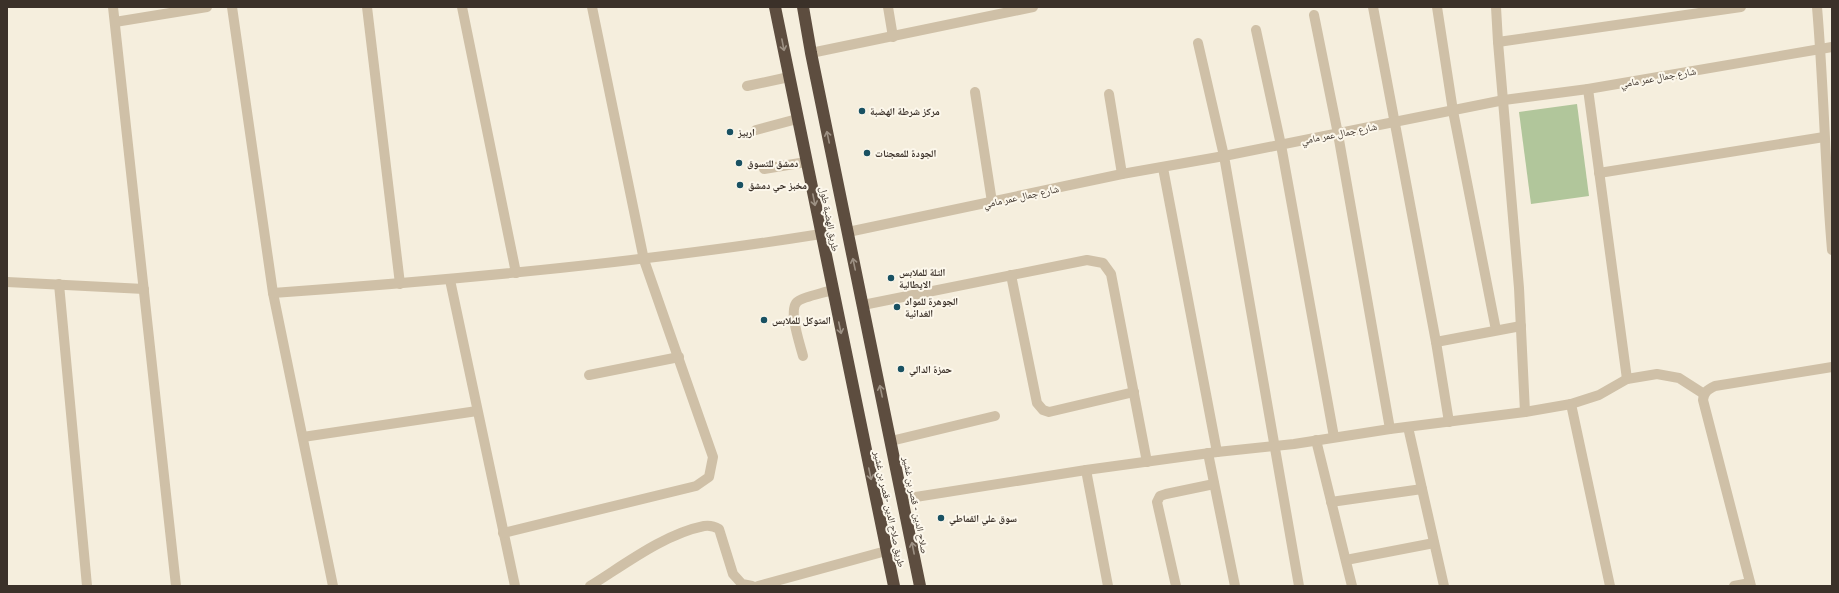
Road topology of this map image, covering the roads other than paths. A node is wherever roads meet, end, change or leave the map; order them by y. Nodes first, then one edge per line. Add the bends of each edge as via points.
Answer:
1 (113, 7) edge
2 (207, 7) edge
3 (232, 7) edge
4 (367, 7) edge
5 (462, 7) edge
6 (592, 7) edge
7 (775, 7) edge
8 (803, 7) edge
9 (888, 7) edge
10 (1033, 7) edge
11 (1373, 7) edge
12 (1436, 7) edge
13 (1496, 7) edge
14 (1741, 7) edge
15 (1817, 7) edge
16 (1314, 15) dead end
17 (115, 22) junction
18 (1256, 30) dead end
19 (893, 37) junction
20 (1498, 42) junction
21 (1198, 43) dead end
22 (1832, 47) edge
23 (1820, 49) junction
24 (811, 53) junction
25 (789, 77) junction
26 (747, 86) dead end
27 (1588, 89) junction
28 (975, 92) dead end
29 (1109, 94) dead end
30 (1504, 100) junction
31 (1454, 111) junction
32 (798, 119) junction
33 (1395, 122) junction
34 (756, 130) dead end
35 (1338, 134) junction
36 (1824, 137) junction
37 (1281, 145) junction
38 (1224, 156) junction
39 (806, 162) junction
40 (1163, 168) junction
41 (764, 169) dead end
42 (1599, 173) junction
43 (1122, 174) junction
44 (992, 202) junction
45 (848, 232) junction
46 (820, 234) junction
47 (1832, 250) edge
48 (644, 260) junction
49 (516, 273) junction
50 (1011, 275) junction
51 (450, 280) junction
52 (7, 282) edge
53 (59, 284) junction
54 (400, 284) junction
55 (144, 289) junction
56 (832, 290) junction
57 (273, 293) junction
58 (863, 304) junction
59 (1521, 326) junction
60 (1496, 330) junction
61 (1436, 342) junction
62 (803, 356) dead end
63 (679, 357) junction
64 (1832, 367) edge
65 (589, 375) dead end
66 (1627, 379) junction
67 (1134, 392) junction
68 (1704, 394) junction
69 (1571, 404) junction
70 (477, 411) junction
71 (1525, 412) junction
72 (996, 416) dead end
73 (1449, 422) junction
74 (1408, 427) junction
75 (1390, 429) junction
76 (890, 435) junction
77 (862, 436) joint
78 (303, 437) junction
79 (1334, 438) junction
80 (1316, 440) junction
81 (1274, 446) junction
82 (1212, 452) junction
83 (1147, 462) junction
84 (1086, 470) junction
85 (1214, 484) junction
86 (1422, 490) junction
87 (903, 499) junction
88 (1331, 502) junction
89 (503, 533) junction
90 (1434, 543) junction
91 (886, 551) junction
92 (1346, 560) junction
93 (1750, 585) edge
94 (87, 586) edge
95 (176, 586) edge
96 (333, 586) edge
97 (515, 586) edge
98 (590, 586) edge
99 (752, 586) edge
100 (758, 586) edge
101 (894, 586) edge
102 (920, 586) edge
103 (1108, 586) edge
104 (1176, 586) edge
105 (1235, 586) edge
106 (1299, 586) edge
107 (1352, 586) edge
108 (1444, 586) edge
109 (1610, 586) edge
110 (1734, 586) edge

1 - 17 street
2 - 17 street
3 - 57 street
4 - 54 street
5 - 49 street
6 - 48 street
7 -> 25 highway, طريق الهضبة طول
8 - 24 highway, طريق الهضبة طول
9 - 19 street
10 - 19 street
11 - 33 street
12 - 31 street
13 - 20 street
14 - 20 street
15 - 23 street
16 - 35 street
17 - 55 street
18 - 37 street
19 - 24 street
20 - 30 street
21 - 38 street
22 - 23 street, شارع جمال عمر مامي
23 - 27 street, شارع جمال عمر مامي
23 - 36 street
45 -> 24 highway, طريق الهضبة طول
25 - 26 street
25 - 32 highway, طريق الهضبة طول
27 - 30 street, شارع جمال عمر مامي
27 - 42 street
28 - 44 street
29 - 43 street
30 - 31 street, شارع جمال عمر مامي
30 - 59 street
31 - 33 street, شارع جمال عمر مامي
31 - 60 street
32 - 34 street
32 - 39 highway, طريق الهضبة طول
33 - 35 street, شارع جمال عمر مامي
33 - 61 street
35 - 37 street, شارع جمال عمر مامي
35 - 75 street
36 - 42 street
36 - 47 street
37 - 38 street, شارع جمال عمر مامي
37 - 79 street
38 - 40 street, شارع جمال عمر مامي
38 - 81 street
39 - 41 street
39 -> 46 highway, طريق الهضبة طول
40 - 43 street, شارع جمال عمر مامي
40 - 82 street
42 - 66 street
43 - 44 street, شارع جمال عمر مامي
44 - 45 street, شارع جمال عمر مامي
58 -> 45 highway, طريق الهضبة طول
46 - 48 street
46 - 56 highway, طريق الهضبة طول
48 - 49 street
48 - 63 street
49 - 51 street
50 - 58 street
50 - 67 street via 1087,260 1103,263 1111,274
50 - 67 street via 1037,403 1043,410 1049,412
51 - 54 street
51 - 70 street
52 - 53 street
53 - 55 street
53 - 94 street
54 - 57 street
55 - 95 street
56 - 62 street via 798,302 793,308
56 -> 77 highway, طريق الهضبة طول
57 - 78 street
76 -> 58 highway, طريق الهضبة طول
59 - 60 street
59 - 71 street
60 - 61 street
61 - 73 street
63 - 65 street
63 - 89 street via 713,457 709,477 696,486
64 - 68 street via 1714,386
66 - 68 street via 1658,374 1679,378
66 - 69 street via 1600,395
67 - 83 street
68 - 93 street via 1703,400
69 - 71 street
69 - 109 street
70 - 78 street
70 - 89 street
71 - 73 street
72 - 76 street
73 - 74 street
74 - 75 street
74 - 86 street
75 - 79 street
76 - 87 highway, صلاح الدين - قصر بن غشير
77 -> 91 highway, طريق صلاح الدين -قصر بن غشير
78 - 96 street
79 - 80 street
80 - 81 street
80 - 88 street
81 - 82 street
81 - 106 street
82 - 83 street
82 - 85 street
83 - 84 street
84 - 87 street
84 - 103 street
85 - 104 street via 1166,494 1160,496 1157,502
85 - 105 street
86 - 88 street
86 - 90 street
102 -> 87 highway, صلاح الدين - قصر بن غشير
88 - 92 street
89 - 97 street
90 - 92 street
90 - 108 street
91 - 100 street
91 - 101 highway, طريق صلاح الدين -قصر بن غشير
92 - 107 street
93 - 110 street
98 - 99 street via 668,538 705,525 719,529 733,574 742,584

